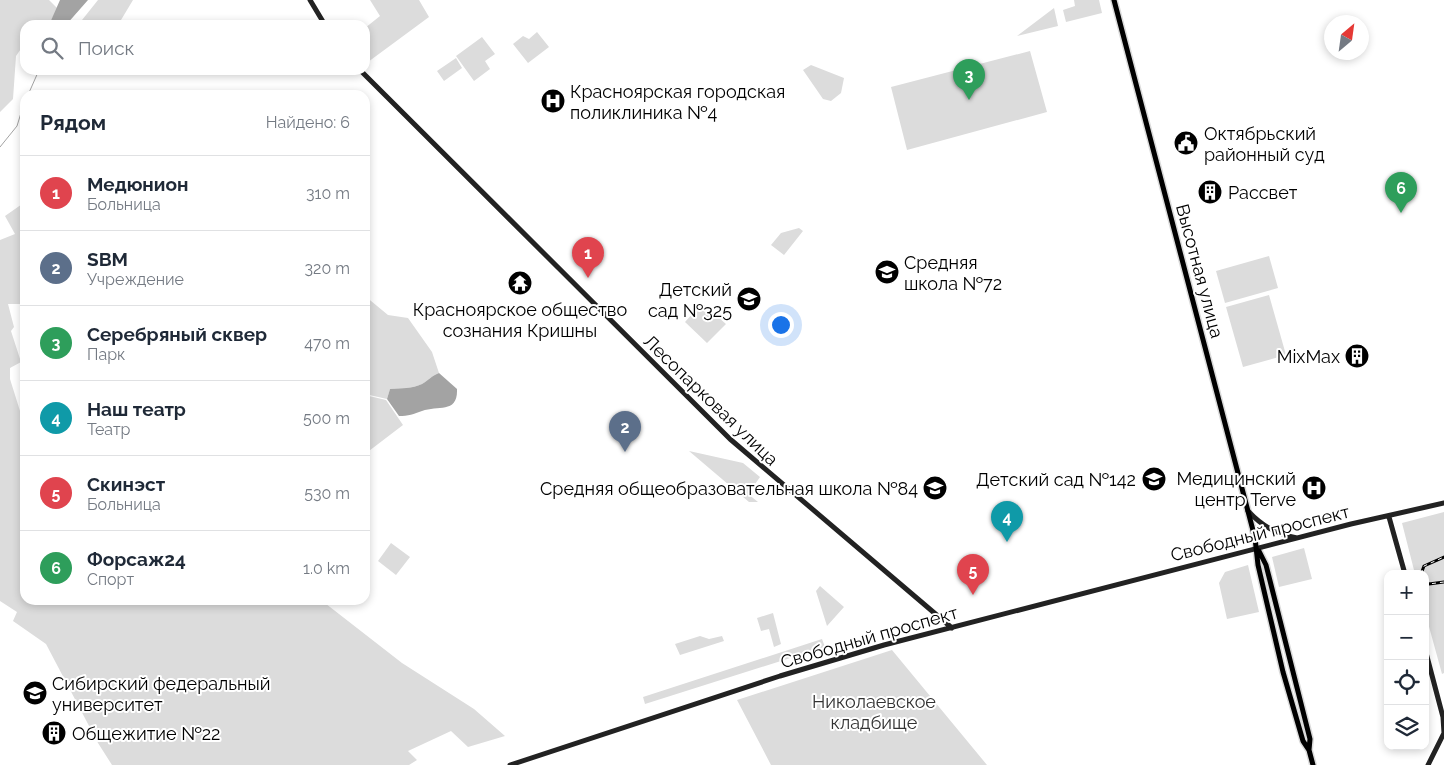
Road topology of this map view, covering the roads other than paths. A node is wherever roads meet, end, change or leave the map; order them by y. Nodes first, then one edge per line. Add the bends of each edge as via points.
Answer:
1 (310, 0) edge
2 (1114, 0) edge
3 (322, 20) edge
4 (365, 75) edge
5 (1444, 502) edge
6 (1248, 511) junction
7 (1389, 517) junction
8 (1297, 538) junction
9 (1258, 548) junction
10 (1404, 570) edge
11 (952, 628) junction
12 (1428, 660) edge
13 (1309, 750) junction
14 (510, 765) edge
15 (1312, 765) edge
16 (1428, 765) edge

1 - 3 main road
2 - 6 main road, Высотная улица
4 - 11 main road, Лесопарковая улица via 730,439
5 - 7 main road, Свободный проспект
6 - 8 main road via 1275,533
6 - 9 main road, Высотная улица
7 - 8 main road, Свободный проспект
7 - 10 main road
8 - 9 main road, Свободный проспект
9 - 11 main road, Свободный проспект
9 - 13 main road via 1266,565 1310,739
9 - 13 main road via 1258,565 1283,672 1303,741
11 - 14 main road, Свободный проспект via 780,676
12 - 16 main road via 1444,733
13 - 15 main road

